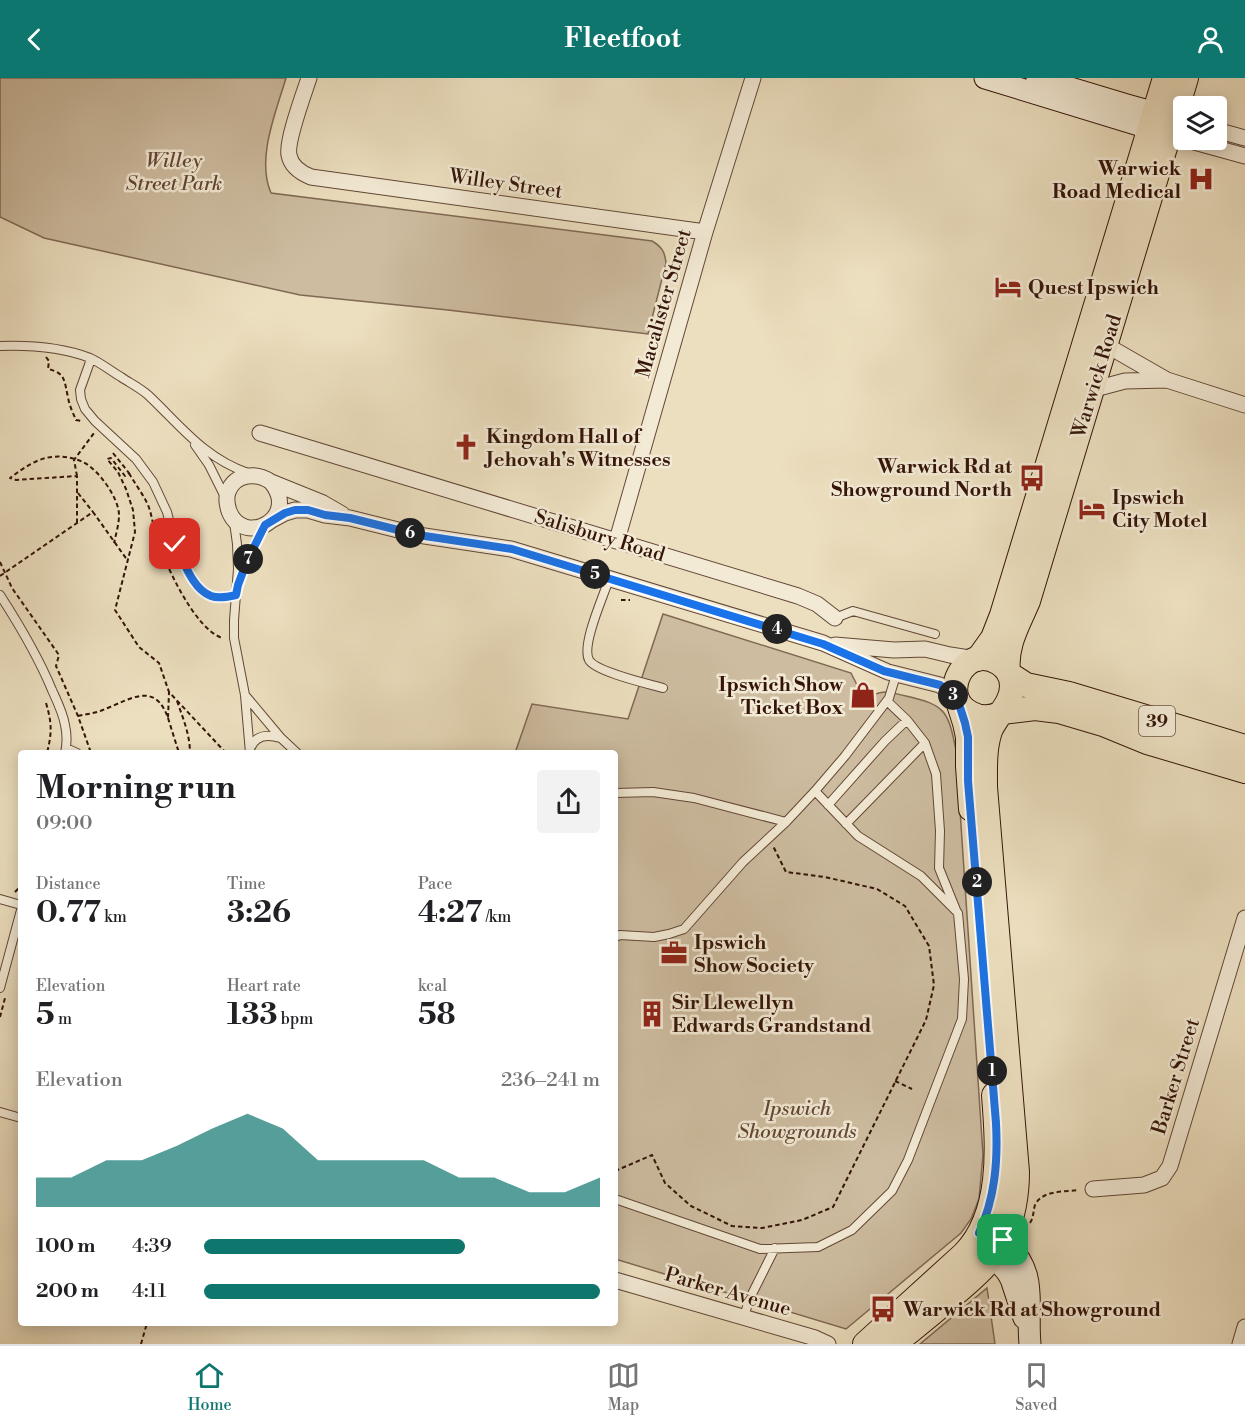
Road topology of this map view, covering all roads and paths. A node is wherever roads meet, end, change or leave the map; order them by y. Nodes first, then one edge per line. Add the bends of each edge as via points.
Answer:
1 (309, 78) edge
2 (753, 78) edge
3 (985, 78) edge
4 (1037, 78) edge
5 (1165, 78) edge
6 (1186, 78) edge
7 (1172, 127) edge
8 (1227, 133) edge
9 (1245, 138) edge
10 (1245, 156) edge
11 (705, 232) junction
12 (1106, 345) junction
13 (0, 346) edge
14 (46, 355) dead end
15 (91, 358) junction
16 (1167, 380) junction
17 (1091, 390) junction
18 (1245, 405) edge
19 (82, 422) dead end
20 (92, 430) dead end
21 (260, 433) dead end
22 (192, 440) junction
23 (110, 449) dead end
24 (74, 460) junction
25 (129, 473) junction
26 (255, 475) junction
27 (77, 476) junction
28 (272, 482) junction
29 (77, 491) junction
30 (227, 501) junction
31 (93, 512) junction
32 (350, 518) junction
33 (234, 520) junction
34 (77, 523) junction
35 (268, 523) junction
36 (617, 540) junction
37 (114, 543) junction
38 (128, 561) junction
39 (0, 562) edge
40 (5, 572) junction
41 (0, 576) edge
42 (609, 579) junction
43 (238, 585) junction
44 (0, 595) edge
45 (236, 595) junction
46 (836, 618) joint
47 (935, 634) dead end
48 (222, 639) dead end
49 (823, 644) junction
50 (914, 650) junction
51 (977, 659) junction
52 (1008, 673) junction
53 (896, 675) junction
54 (663, 688) dead end
55 (169, 692) junction
56 (244, 695) junction
57 (176, 699) junction
58 (957, 700) junction
59 (886, 701) junction
60 (45, 702) dead end
61 (1001, 712) junction
62 (78, 716) junction
63 (168, 718) junction
64 (906, 720) junction
65 (281, 738) junction
66 (925, 743) junction
67 (1245, 747) edge
68 (48, 750) edge
69 (66, 750) edge
70 (90, 750) edge
71 (177, 750) edge
72 (190, 750) edge
73 (223, 750) edge
74 (250, 750) edge
75 (251, 750) edge
76 (294, 750) edge
77 (1245, 771) edge
78 (814, 791) junction
79 (618, 793) edge
80 (828, 805) junction
81 (786, 822) junction
82 (846, 824) junction
83 (770, 838) junction
84 (18, 889) edge
85 (15, 892) dead end
86 (0, 900) edge
87 (18, 904) edge
88 (958, 913) junction
89 (1245, 918) edge
90 (18, 921) edge
91 (618, 935) edge
92 (0, 988) edge
93 (895, 1081) junction
94 (912, 1089) dead end
95 (0, 1112) edge
96 (18, 1117) edge
97 (618, 1171) edge
98 (1094, 1189) joint
99 (618, 1200) edge
100 (1030, 1223) dead end
101 (979, 1233) junction
102 (775, 1248) junction
103 (998, 1248) junction
104 (618, 1281) edge
105 (744, 1317) junction
106 (146, 1326) edge
107 (1245, 1328) edge
108 (1029, 1339) edge
109 (141, 1344) edge
110 (828, 1344) edge
111 (865, 1344) edge
112 (894, 1344) edge
113 (1240, 1344) edge

1 - 11 street, Willey Street via 288,152 292,164 311,177
2 - 11 street, Macalister Street
3 - 7 main road
4 - 7 main road
5 - 7 main road, Warwick Road
6 - 7 main road, Warwick Road
7 - 10 street
7 - 12 main road, Warwick Road
7 - 51 main road, Warwick Road via 1002,615 993,638
8 - 9 street
11 - 36 street, Macalister Street
12 - 16 street
12 - 17 main road, Warwick Road
13 - 15 lane via 42,347
14 - 19 path via 48,369 63,376 70,406 76,420
15 - 22 lane via 146,393
15 - 45 lane via 80,390 85,409 136,459 153,482 167,512 175,544 202,591 218,598
16 - 17 street via 1125,381
16 - 18 street
17 - 52 main road, Warwick Road via 1028,601 1010,642
20 - 24 path via 94,433
21 - 36 street, Salisbury Road
22 - 26 lane via 221,460
22 - 30 lane
23 - 25 path
24 - 27 path
24 - 27 path via 63,456 44,458 10,478
24 - 37 path via 84,462 97,474 116,501 119,513
25 - 38 path via 125,476 111,458 107,459 118,472 133,510 135,532
25 - 48 path via 147,504 178,588 214,636
26 - 28 street
26 - 30 street via 238,480
27 - 29 path
28 - 32 street
28 - 35 street via 280,504
29 - 31 path
29 - 34 path
30 - 33 street
31 - 34 path
31 - 37 path
32 - 35 street, Salisbury Road via 301,509
32 - 42 street, Salisbury Road via 418,535 512,549
33 - 35 street via 249,528
33 - 43 lane
34 - 40 path
35 - 43 lane
36 - 46 street, Salisbury Road via 798,596
37 - 38 path
38 - 55 path via 115,610 140,647 159,663
39 - 40 path
40 - 41 path
40 - 62 path via 59,655 56,666
42 - 49 street, Salisbury Road
42 - 54 lane via 589,635 589,660 599,669
43 - 45 lane
44 - 69 lane via 45,672 65,724
45 - 56 lane via 234,638
46 - 47 lane, Salisbury Road via 853,611
49 - 50 street, Salisbury Road
49 - 53 street, Salisbury Road
50 - 51 street, Salisbury Road
50 - 53 street
51 - 52 main road via 996,661
51 - 58 main road via 959,674 955,685
52 - 61 main road via 1011,692
52 - 67 main road, 39 via 1026,684
53 - 58 street, Salisbury Road via 937,683
53 - 59 lane
55 - 57 path
55 - 63 path
56 - 65 lane
56 - 74 lane
57 - 72 path
57 - 73 path
58 - 61 main road via 976,716 991,717
58 - 101 main road via 968,737 968,781 998,1153 989,1208
59 - 64 lane
59 - 78 lane
60 - 68 path via 52,729
61 - 77 main road, 39 via 1035,708 1059,711
61 - 103 main road via 988,741 985,787 1017,1194
62 - 63 path via 150,696 164,706
62 - 70 path
63 - 71 path
64 - 66 lane
64 - 80 lane
65 - 75 lane via 260,737
65 - 76 lane
66 - 82 lane
66 - 88 lane via 936,774 939,868
78 - 80 lane
78 - 81 lane
79 - 81 lane via 653,792 694,798
80 - 82 lane
81 - 83 lane
82 - 88 lane via 858,836 921,876
83 - 91 lane via 742,862 684,929 654,937
83 - 93 path via 786,872 877,889 905,906 929,946 934,985 926,1020
84 - 85 path
86 - 87 lane
88 - 102 lane via 964,979 962,1019 908,1160 892,1191 852,1230 818,1247
89 - 98 street, Barker Street via 1170,1166 1162,1178 1144,1185
90 - 92 lane
93 - 94 path
93 - 97 path via 833,1207 802,1220 762,1228 732,1226 691,1206 665,1183 652,1155
95 - 96 lane
98 - 100 path via 1045,1195 1037,1202
99 - 102 lane via 760,1249
101 - 103 main road
101 - 111 main road via 964,1254
102 - 105 lane
103 - 108 main road
103 - 112 main road via 973,1279
104 - 105 street, Parker Avenue
105 - 110 street, Parker Avenue
106 - 109 path
107 - 113 street

